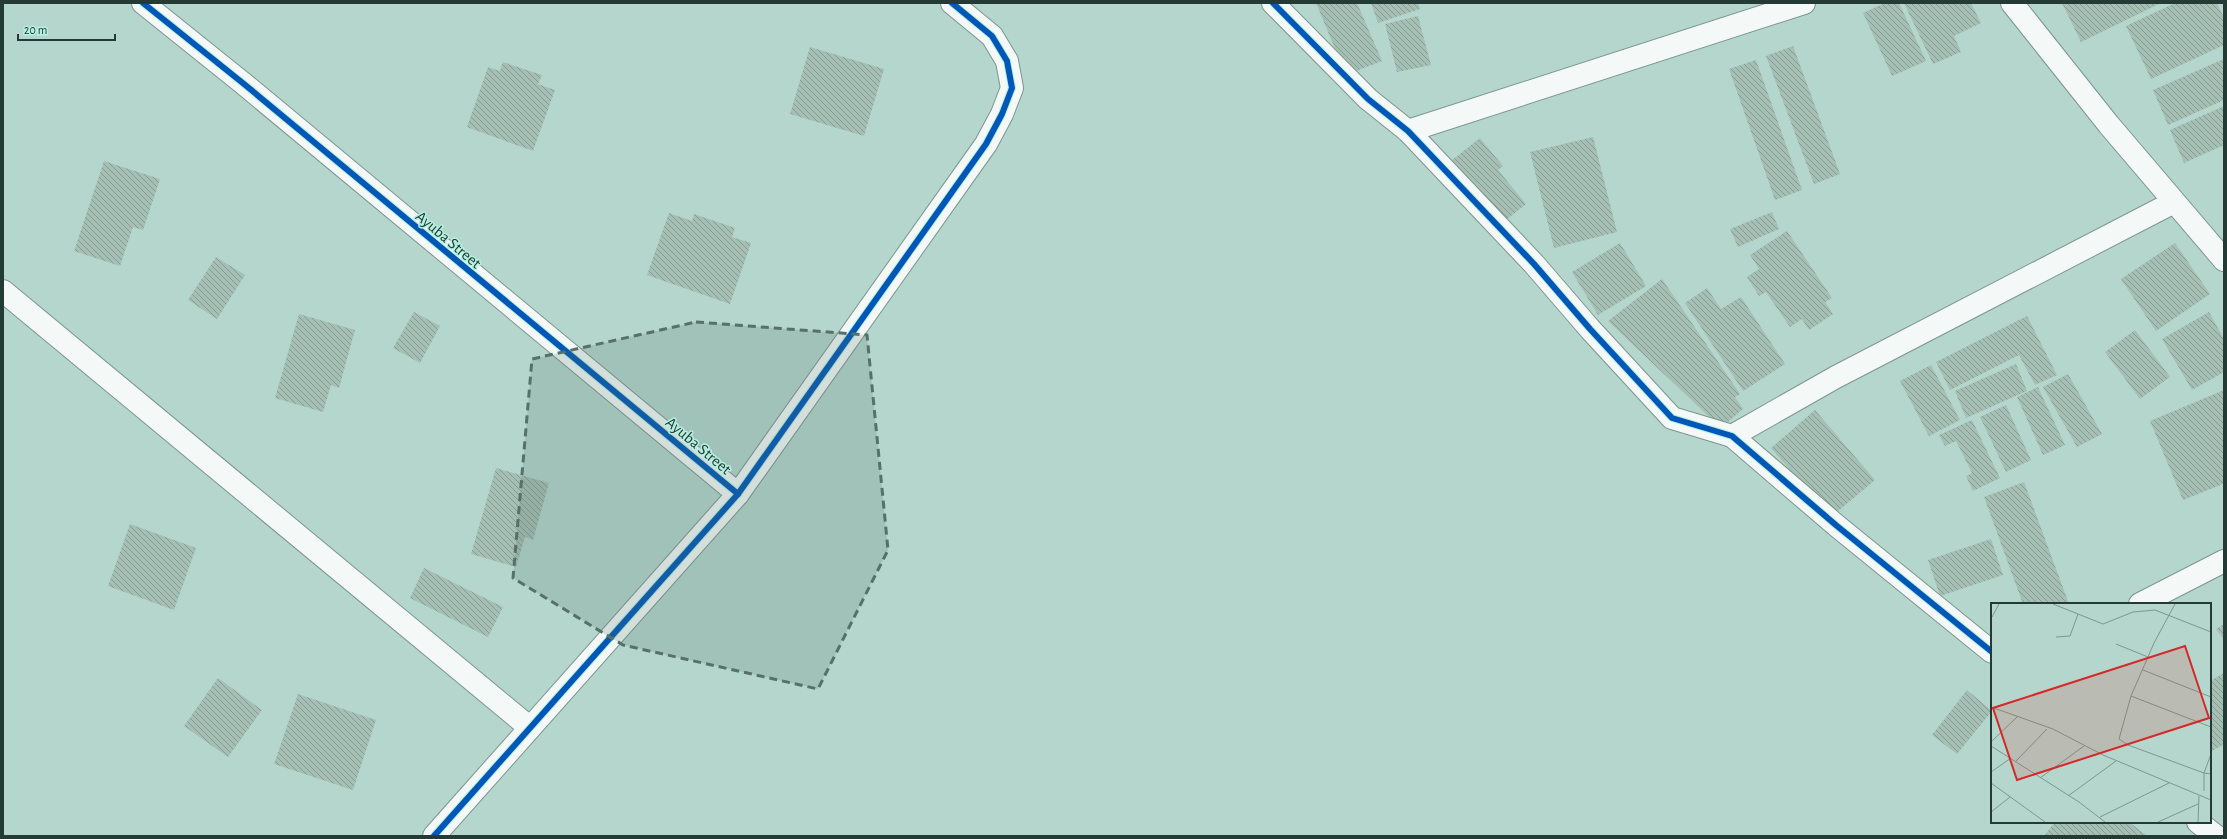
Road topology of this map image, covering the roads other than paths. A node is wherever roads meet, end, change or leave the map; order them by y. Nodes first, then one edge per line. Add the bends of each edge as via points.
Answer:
1 (143, 3) edge
2 (952, 3) edge
3 (1273, 3) edge
4 (1804, 3) edge
5 (2012, 3) edge
6 (1408, 131) junction
7 (2174, 202) junction
8 (2221, 252) edge
9 (3, 290) edge
10 (1732, 436) junction
11 (738, 494) junction
12 (2224, 561) edge
13 (2142, 603) edge
14 (1991, 651) edge
15 (529, 728) junction
16 (2199, 823) edge
17 (434, 836) edge
18 (2216, 836) edge

1 - 11 street, Ayuba Street
2 - 11 street via 992,36 1007,61 1012,88 1002,114 971,166
3 - 6 street via 1368,99
4 - 6 street
5 - 7 street
6 - 10 street via 1534,264 1672,418
7 - 8 street
7 - 10 street via 1836,377
9 - 15 street
10 - 14 street via 1837,526
11 - 15 street
12 - 13 street
15 - 17 street
16 - 18 street

